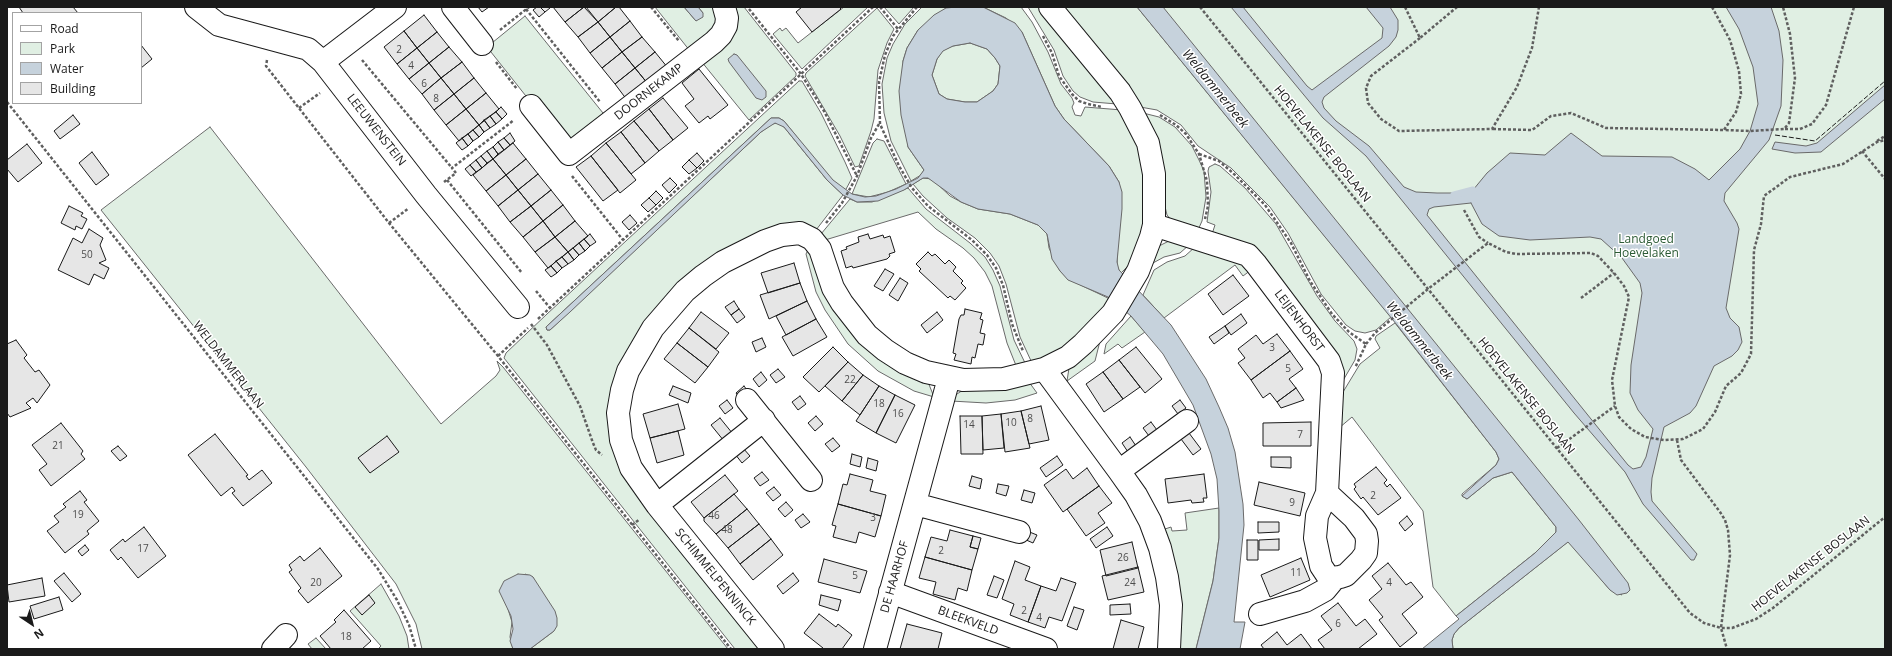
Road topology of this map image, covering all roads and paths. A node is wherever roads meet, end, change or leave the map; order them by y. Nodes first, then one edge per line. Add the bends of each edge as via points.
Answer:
1 (196, 7) edge
2 (395, 7) edge
3 (453, 7) edge
4 (651, 7) edge
5 (748, 7) edge
6 (872, 7) edge
7 (880, 7) edge
8 (918, 7) edge
9 (1050, 7) edge
10 (1200, 7) edge
11 (1404, 7) edge
12 (1457, 7) edge
13 (1539, 7) edge
14 (1712, 7) edge
15 (1783, 7) edge
16 (1854, 7) edge
17 (528, 8) edge
18 (725, 17) edge
19 (898, 29) junction
20 (1041, 33) dead end
21 (1420, 38) junction
22 (273, 40) junction
23 (482, 44) junction
24 (693, 59) junction
25 (323, 62) junction
26 (801, 74) junction
27 (337, 80) junction
28 (7, 102) edge
29 (531, 106) junction
30 (1130, 108) junction
31 (614, 120) junction
32 (880, 124) junction
33 (1492, 129) junction
34 (1784, 129) junction
35 (1724, 130) junction
36 (1885, 136) edge
37 (1885, 140) edge
38 (1877, 142) junction
39 (1862, 151) junction
40 (569, 154) junction
41 (1200, 154) junction
42 (452, 168) junction
43 (857, 176) junction
44 (1885, 179) edge
45 (447, 180) junction
46 (426, 194) junction
47 (842, 203) dead end
48 (1464, 210) dead end
49 (1154, 224) junction
50 (1199, 239) junction
51 (623, 240) junction
52 (1488, 243) junction
53 (1614, 273) junction
54 (525, 277) dead end
55 (1428, 289) junction
56 (535, 290) dead end
57 (1581, 298) dead end
58 (518, 307) joint
59 (550, 308) junction
60 (531, 325) junction
61 (1366, 344) junction
62 (498, 356) junction
63 (1039, 371) junction
64 (1352, 372) dead end
65 (949, 378) junction
66 (747, 400) dead end
67 (1615, 406) junction
68 (764, 420) junction
69 (1187, 421) dead end
70 (1677, 440) junction
71 (1557, 448) junction
72 (625, 454) junction
73 (1119, 471) junction
74 (811, 480) dead end
75 (1327, 493) junction
76 (915, 504) junction
77 (657, 505) junction
78 (1885, 517) edge
79 (1020, 532) dead end
80 (1335, 578) junction
81 (890, 592) junction
82 (1260, 614) dead end
83 (1721, 628) junction
84 (416, 649) edge
85 (731, 649) edge
86 (773, 649) edge
87 (875, 649) edge
88 (1046, 649) edge
89 (1169, 649) edge
90 (1727, 649) edge

1 - 22 street, LEEUWENSTEIN via 219,25
2 - 25 street
3 - 23 street
4 - 24 path
5 - 26 path
6 - 26 path
7 - 19 path
8 - 19 path
9 - 30 street, SCHIMMELPENNINCK via 1120,92
10 - 55 path, HOEVELAKENSE BOSLAAN
11 - 21 path
12 - 21 path
13 - 33 path via 1532,48 1517,87
14 - 35 path via 1730,40 1739,71 1741,94 1736,112
15 - 34 path via 1790,34 1795,78 1789,122
16 - 34 path via 1826,105 1812,124 1800,129
17 - 23 path
17 - 31 path
18 - 24 street, DOORNEKAMP via 721,34
19 - 32 path via 882,64
20 - 30 path via 1065,86 1079,101 1098,107
21 - 33 path via 1371,76 1366,88 1368,103 1381,119 1399,131
22 - 25 street, LEEUWENSTEIN via 308,49
22 - 62 path via 266,66 389,223
23 - 29 path
24 - 31 street, DOORNEKAMP
25 - 27 street, LEEUWENSTEIN
26 - 43 path via 824,111
26 - 51 path
27 - 42 path via 362,60
27 - 46 street, LEEUWENSTEIN
28 - 84 path, WELDAMMERLAAN via 378,569 409,625
29 - 40 street
29 - 42 path
30 - 41 path via 1165,117 1186,134
30 - 49 street, SCHIMMELPENNINCK via 1148,143 1151,156 1155,198
31 - 40 street, DOORNEKAMP
32 - 43 path via 871,138
32 - 63 path via 912,188 928,206 976,244 996,268 1017,338
33 - 35 path via 1532,130 1550,116 1571,113 1606,128
34 - 35 path
36 - 38 path
37 - 38 path
38 - 39 path
39 - 44 path
39 - 70 path via 1843,164 1790,177 1764,196 1761,224 1754,250 1751,354 1741,373 1726,386 1715,412 1703,429
40 - 51 path via 560,161
41 - 50 path via 1208,181 1208,194
41 - 61 path via 1219,161 1265,205 1292,243 1310,281 1332,314 1349,332
42 - 45 path via 456,173
43 - 47 path
45 - 46 path
45 - 54 path
46 - 58 street, LEEUWENSTEIN
48 - 52 path via 1479,237
49 - 50 street, LEIJENHORST
49 - 63 street, SCHIMMELPENNINCK via 1138,271 1113,313 1068,357
50 - 75 street, LEIJENHORST via 1243,254 1256,264 1329,361 1333,373
51 - 59 path
52 - 53 path via 1516,254 1591,253 1598,256
52 - 55 path
53 - 57 path
53 - 67 path via 1629,297 1612,380
55 - 61 path via 1375,333
55 - 71 path, HOEVELAKENSE BOSLAAN
56 - 59 path
58 - 60 path
59 - 60 path
60 - 62 path
60 - 72 path via 547,345 580,406 596,450 607,456
61 - 64 path
62 - 85 path
63 - 65 street, SCHIMMELPENNINCK via 1004,379 979,381
63 - 73 street
65 - 72 street, SCHIMMELPENNINCK via 905,363 867,336 833,288 820,249 815,242 800,233 782,235 743,250 703,276 653,328 628,371 622,390 618,425
65 - 76 street, DE HAARHOF
66 - 68 street
67 - 70 path via 1619,417 1631,429 1645,437
67 - 71 path
68 - 74 street
68 - 77 street
69 - 73 street
70 - 83 path via 1681,460 1720,512 1726,525 1730,555
71 - 83 path, HOEVELAKENSE BOSLAAN via 1690,613 1704,622
72 - 77 street, SCHIMMELPENNINCK via 638,481
73 - 89 street via 1150,521 1160,548 1168,577 1171,605
75 - 80 street, LEIJENHORST via 1317,516 1315,538 1321,566 1327,575
75 - 80 street via 1354,518 1366,534 1367,541 1366,553 1361,560 1346,575
76 - 79 street
76 - 81 street, DE HAARHOF
77 - 86 street, SCHIMMELPENNINCK
78 - 83 path, HOEVELAKENSE BOSLAAN via 1773,608 1744,625
80 - 82 street via 1325,590 1304,601
81 - 87 street, DE HAARHOF
81 - 88 street, BLEEKVELD
83 - 90 path

